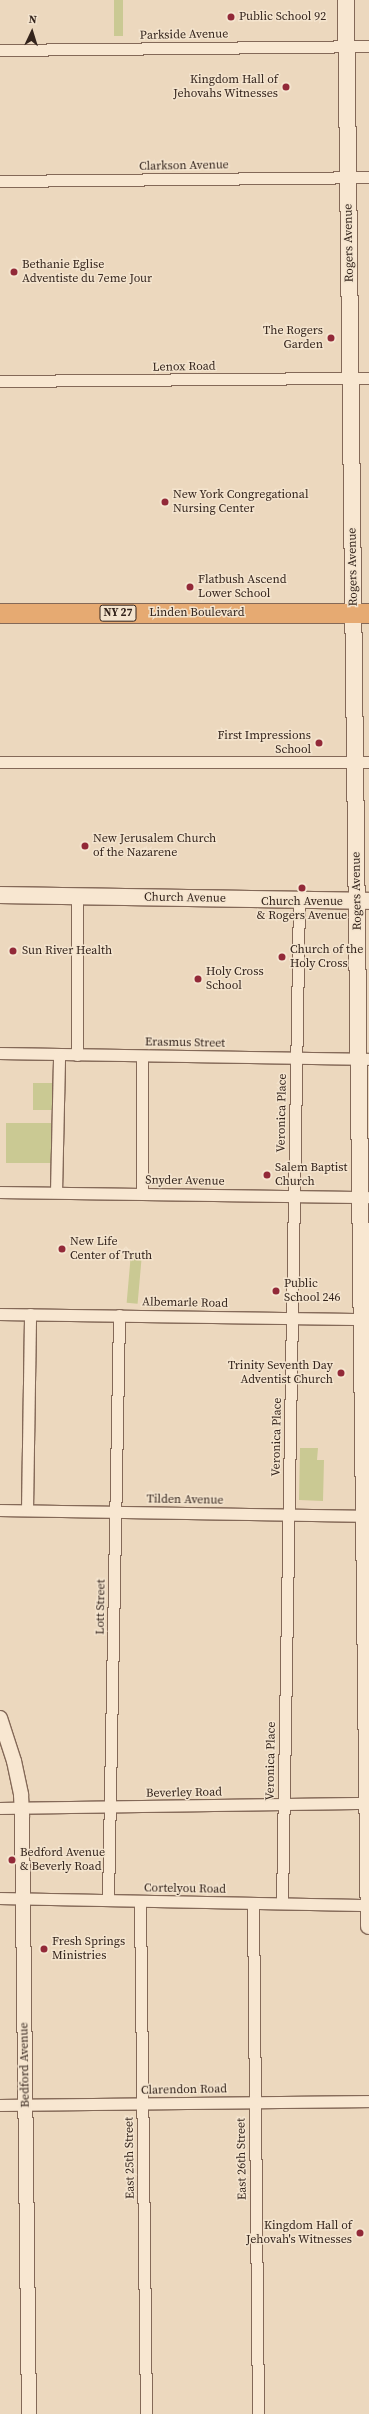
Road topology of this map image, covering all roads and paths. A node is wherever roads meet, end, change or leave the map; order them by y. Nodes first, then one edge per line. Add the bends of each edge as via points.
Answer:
1 (346, 0) edge
2 (347, 46) junction
3 (369, 46) edge
4 (0, 50) edge
5 (369, 177) edge
6 (349, 178) junction
7 (0, 181) edge
8 (351, 378) junction
9 (369, 378) edge
10 (0, 382) edge
11 (0, 613) edge
12 (361, 613) edge
13 (0, 762) edge
14 (362, 762) edge
15 (0, 895) edge
16 (77, 897) junction
17 (299, 899) junction
18 (363, 901) edge
19 (0, 1053) edge
20 (59, 1055) junction
21 (77, 1055) junction
22 (142, 1056) junction
23 (296, 1058) junction
24 (364, 1059) edge
25 (0, 1192) edge
26 (56, 1192) junction
27 (142, 1193) junction
28 (294, 1196) junction
29 (365, 1197) edge
30 (0, 1314) edge
31 (30, 1314) junction
32 (118, 1315) junction
33 (292, 1318) junction
34 (365, 1319) edge
35 (0, 1510) edge
36 (27, 1510) junction
37 (115, 1512) junction
38 (288, 1515) junction
39 (367, 1516) edge
40 (0, 1718) edge
41 (368, 1803) edge
42 (283, 1804) junction
43 (110, 1807) junction
44 (0, 1808) edge
45 (22, 1808) junction
46 (0, 1898) edge
47 (23, 1898) junction
48 (108, 1900) junction
49 (140, 1902) junction
50 (253, 1903) junction
51 (282, 1903) junction
52 (369, 1905) edge
53 (369, 1926) edge
54 (369, 2101) edge
55 (254, 2102) junction
56 (142, 2104) junction
57 (0, 2105) edge
58 (26, 2105) junction
59 (29, 2414) edge
60 (146, 2414) edge
61 (258, 2414) edge

1 - 2 main road, Rogers Avenue
2 - 3 street, Parkside Avenue
2 - 4 street, Parkside Avenue
2 - 6 main road, Rogers Avenue
5 - 6 street, Clarkson Avenue
6 - 7 street, Clarkson Avenue
6 - 8 main road, Rogers Avenue
8 - 9 street, Lenox Road
8 - 10 street, Lenox Road
8 - 12 main road, Rogers Avenue
11 - 12 highway, Linden Boulevard / NY 27
12 - 14 main road, Rogers Avenue
13 - 14 street
14 - 18 main road, Rogers Avenue
15 - 16 main road, Church Avenue
16 - 17 main road, Church Avenue
16 - 21 street
17 - 18 main road, Church Avenue
17 - 23 street, Veronica Place
18 - 24 main road, Rogers Avenue
19 - 20 street, Erasmus Street
20 - 21 street, Erasmus Street
20 - 26 street
21 - 22 street, Erasmus Street
22 - 23 street, Erasmus Street
22 - 27 street
23 - 24 street, Erasmus Street
23 - 28 street, Veronica Place
24 - 29 main road, Rogers Avenue
25 - 26 street, Snyder Avenue
26 - 27 street, Snyder Avenue
27 - 28 street, Snyder Avenue
28 - 29 street, Snyder Avenue
28 - 33 street, Veronica Place
29 - 34 main road, Rogers Avenue
30 - 31 street, Albemarle Road
31 - 32 street, Albemarle Road
31 - 36 street
32 - 33 street, Albemarle Road
32 - 37 street, Lott Street
33 - 34 street, Albemarle Road
33 - 38 street, Veronica Place
34 - 39 main road, Rogers Avenue
35 - 36 street, Tilden Avenue
36 - 37 street, Tilden Avenue
37 - 38 street, Tilden Avenue
37 - 43 street, Lott Street
38 - 39 street, Tilden Avenue
38 - 42 street, Veronica Place
39 - 41 main road, Rogers Avenue
40 - 45 street, Bedford Avenue via 14,1761
41 - 42 street, Beverley Road
41 - 52 main road, Rogers Avenue
42 - 43 street, Beverley Road
42 - 51 street, Veronica Place
43 - 45 street, Beverley Road
43 - 48 street, Lott Street
44 - 45 street, Beverley Road
45 - 47 street, Bedford Avenue
46 - 47 street, Cortelyou Road
47 - 48 street, Cortelyou Road
47 - 58 street, Bedford Avenue
48 - 49 street, Cortelyou Road
49 - 50 street, Cortelyou Road
49 - 56 street, East 25th Street
50 - 51 street, Cortelyou Road
50 - 55 street, East 26th Street
51 - 52 street, Cortelyou Road
52 - 53 main road, Rogers Avenue
54 - 55 street, Clarendon Road
55 - 56 street, Clarendon Road
55 - 61 street, East 26th Street
56 - 58 street, Clarendon Road
56 - 60 street, East 25th Street
57 - 58 street, Clarendon Road
58 - 59 street, Bedford Avenue

